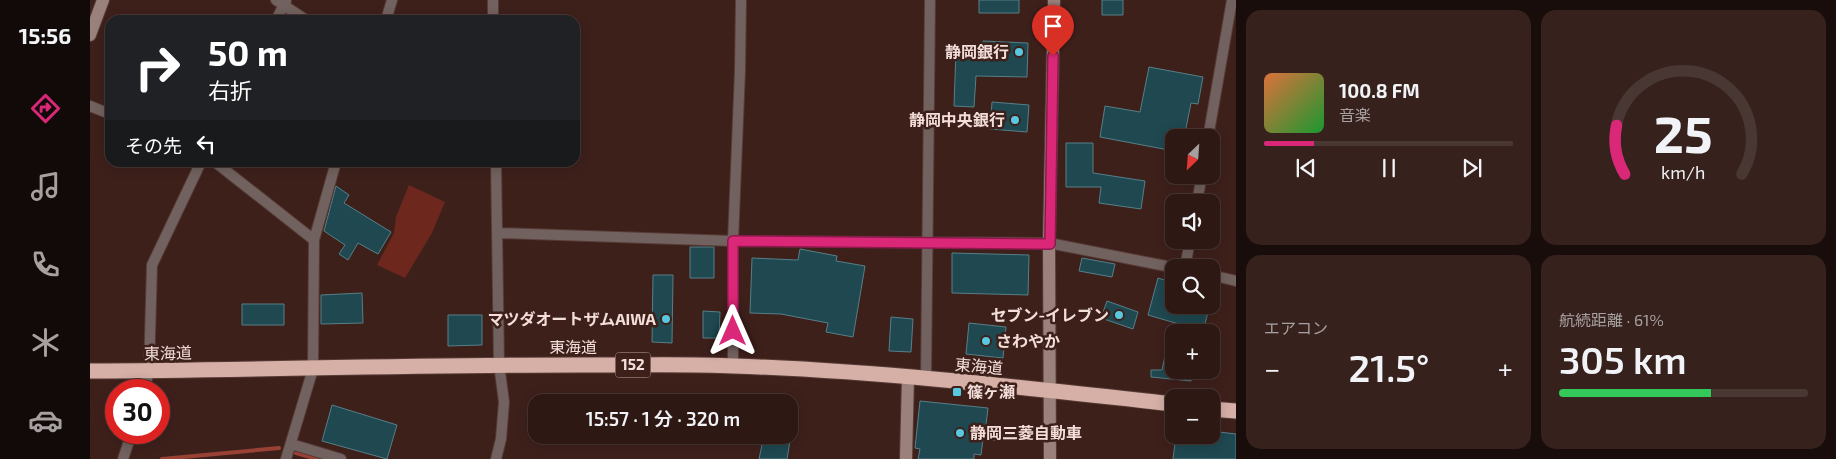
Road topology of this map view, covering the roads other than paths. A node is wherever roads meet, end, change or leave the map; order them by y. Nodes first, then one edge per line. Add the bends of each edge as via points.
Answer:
1 (103, 0) edge
2 (392, 0) edge
3 (493, 0) edge
4 (741, 0) edge
5 (930, 0) edge
6 (1054, 0) edge
7 (1232, 0) edge
8 (282, 2) edge
9 (278, 15) edge
10 (299, 15) edge
11 (388, 15) edge
12 (493, 15) edge
13 (90, 35) edge
14 (90, 106) edge
15 (105, 112) edge
16 (1210, 129) edge
17 (199, 167) edge
18 (221, 167) edge
19 (335, 167) edge
20 (496, 167) edge
21 (498, 233) junction
22 (314, 240) junction
23 (733, 241) junction
24 (927, 243) junction
25 (1050, 244) junction
26 (1165, 266) edge
27 (1220, 277) edge
28 (1236, 281) edge
29 (499, 364) junction
30 (733, 366) junction
31 (312, 368) junction
32 (149, 370) junction
33 (90, 371) edge
34 (908, 377) junction
35 (147, 379) edge
36 (926, 379) junction
37 (1049, 390) junction
38 (1165, 403) edge
39 (1220, 410) edge
40 (1236, 411) edge
41 (128, 444) edge
42 (290, 444) junction
43 (124, 459) edge
44 (286, 459) edge
45 (341, 459) edge
46 (496, 459) edge
47 (906, 459) edge
48 (1050, 459) edge

1 - 13 main road
2 - 11 street
3 - 12 street
4 - 23 street
5 - 24 street
6 - 25 main road
7 - 16 street
8 - 9 street
8 - 10 street
14 - 15 street
17 - 32 street via 152,265
18 - 22 street
19 - 22 street
20 - 21 street
21 - 23 street
21 - 29 street
22 - 31 street
23 - 24 street
23 - 30 street
24 - 25 street
24 - 36 street
25 - 26 street
25 - 37 main road
27 - 28 street
29 - 30 highway, 東海道 / 152
29 - 31 highway, 東海道 / 152
29 - 46 street via 504,402
30 - 34 highway, 東海道 / 152
31 - 32 highway, 東海道 / 152
31 - 42 street
32 - 33 highway, 東海道 / 152
32 - 35 street
34 - 36 highway, 東海道 / 152
34 - 47 main road
36 - 37 highway, 東海道 / 152
37 - 38 highway, 東海道 / 152
37 - 48 main road
39 - 40 highway
41 - 43 street
42 - 44 street
42 - 45 street

